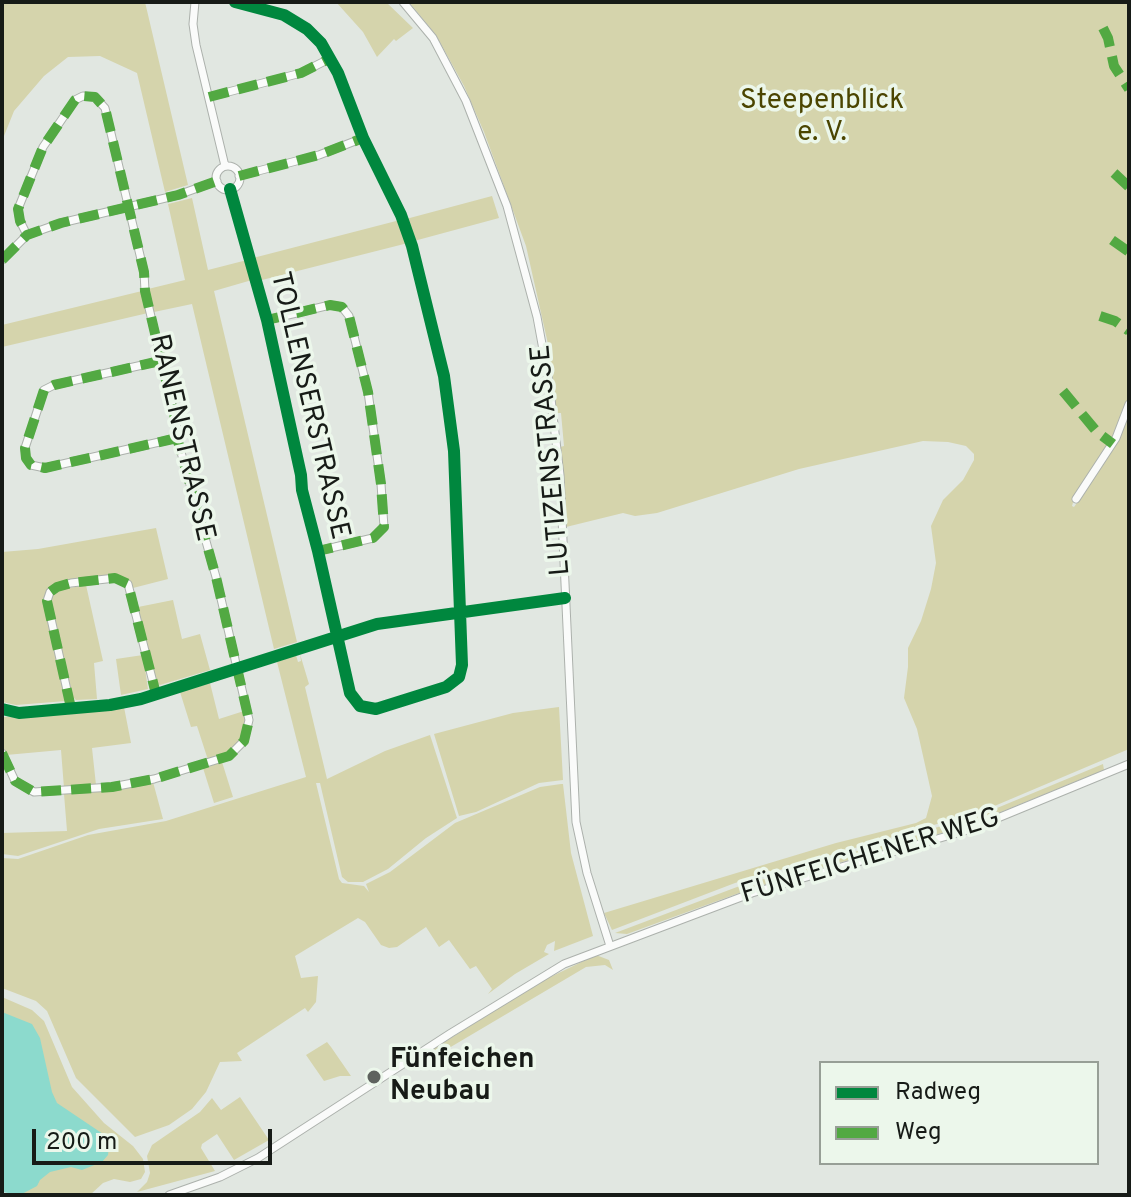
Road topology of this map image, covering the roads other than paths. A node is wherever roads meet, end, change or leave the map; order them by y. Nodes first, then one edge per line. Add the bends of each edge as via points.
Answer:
1 (195, 2) edge
2 (235, 2) edge
3 (403, 2) edge
4 (329, 59) junction
5 (209, 97) junction
6 (363, 138) junction
7 (225, 166) junction
8 (239, 176) junction
9 (217, 181) junction
10 (230, 189) junction
11 (129, 207) junction
12 (27, 235) junction
13 (2, 260) edge
14 (267, 320) junction
15 (160, 361) junction
16 (1129, 404) edge
17 (177, 438) junction
18 (1076, 499) dead end
19 (318, 551) junction
20 (565, 598) junction
21 (460, 612) junction
22 (336, 635) junction
23 (238, 667) junction
24 (156, 694) junction
25 (71, 708) junction
26 (2, 709) edge
27 (2, 753) edge
28 (1129, 764) edge
29 (610, 946) junction
30 (169, 1195) edge

1 - 5 street via 193,30
2 - 4 street via 293,19 315,36
3 - 20 street, LUTIZENSTRASSE via 433,38 461,92 521,249 554,420
4 - 5 street via 301,73
4 - 6 street
5 - 7 street
6 - 8 street
6 - 21 street via 404,224 444,376 454,451
7 - 8 street
7 - 9 street via 218,170
8 - 10 street
9 - 10 street
9 - 11 street
10 - 14 street, TOLLENSERSTRASSE
11 - 12 street
11 - 12 street, RANENSTRASSE via 105,108 99,98 83,96 43,147 25,189 19,215
11 - 15 street, RANENSTRASSE
12 - 13 street
14 - 19 street, TOLLENSERSTRASSE
14 - 19 street via 330,305 342,307 349,316 368,392 384,527 373,538
15 - 17 street, RANENSTRASSE
15 - 17 street via 44,390 26,458 45,468
16 - 18 street via 1116,438
17 - 23 street, RANENSTRASSE
19 - 22 street, TOLLENSERSTRASSE
20 - 21 street
20 - 29 street, LUTIZENSTRASSE via 576,822
21 - 22 street
21 - 22 street, TOLLENSERSTRASSE via 462,665 456,681 376,709 352,698
22 - 23 street
23 - 24 street
23 - 27 street, RANENSTRASSE via 248,730 238,749 221,759 154,779 44,794 15,781
24 - 25 street
24 - 25 street via 128,584 115,578 71,583 50,592 47,601
25 - 26 street via 19,713
28 - 29 street, FÜNFEICHENER WEG via 971,829 752,893
29 - 30 street, FÜNFEICHENER WEG via 538,978 246,1164

